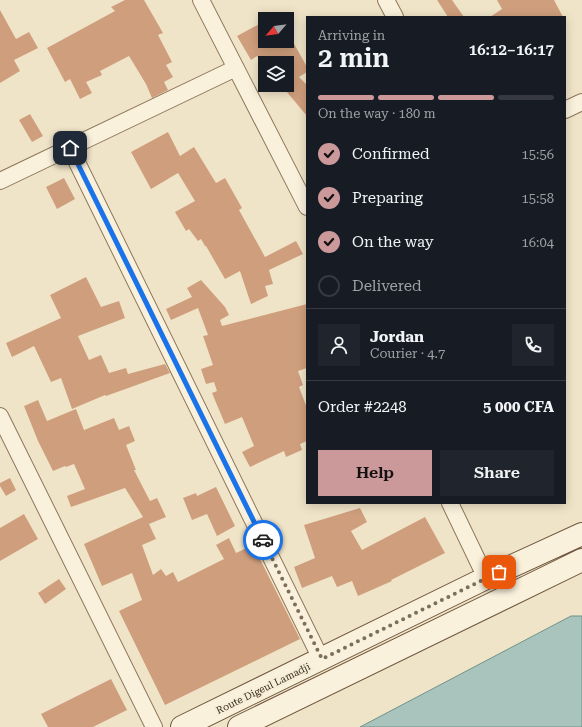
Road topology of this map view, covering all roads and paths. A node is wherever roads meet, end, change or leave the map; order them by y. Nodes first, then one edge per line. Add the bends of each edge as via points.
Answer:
1 (201, 0) edge
2 (386, 0) edge
3 (394, 16) edge
4 (236, 68) junction
5 (582, 102) edge
6 (566, 110) edge
7 (70, 148) junction
8 (0, 181) edge
9 (306, 205) edge
10 (0, 416) edge
11 (450, 504) edge
12 (582, 534) edge
13 (582, 560) edge
14 (486, 578) junction
15 (322, 659) junction
16 (154, 727) edge
17 (182, 727) edge
18 (239, 727) edge

1 - 4 street
2 - 3 street
4 - 7 street
4 - 9 street
5 - 6 street
7 - 8 street
7 - 15 street
10 - 16 street
11 - 14 street
12 - 14 main road, Route Digeul Lamadji
13 - 18 main road
14 - 15 main road, Route Digeul Lamadji
15 - 17 main road, Route Digeul Lamadji

